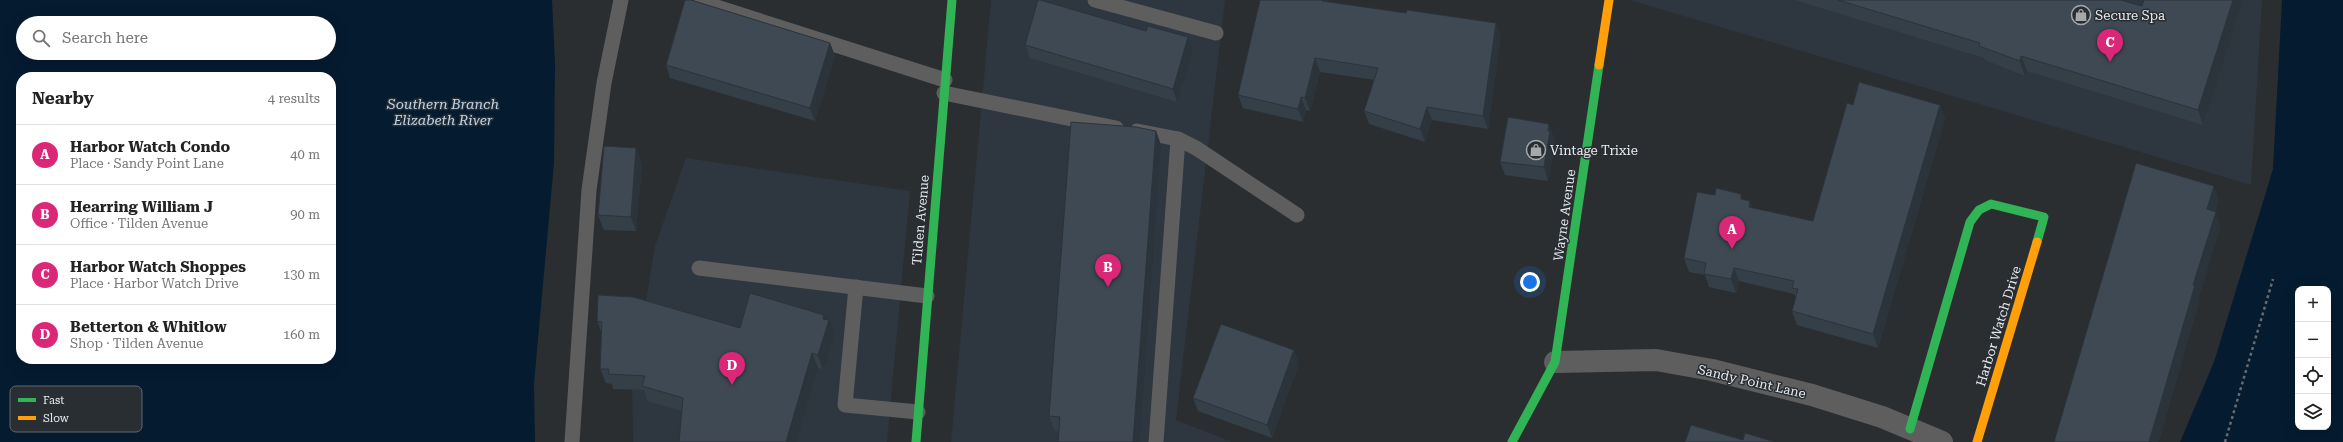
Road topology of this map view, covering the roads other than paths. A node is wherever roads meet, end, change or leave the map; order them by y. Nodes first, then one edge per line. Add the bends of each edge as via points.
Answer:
1 (621, 0) edge
2 (952, 0) edge
3 (1095, 0) edge
4 (1609, 0) edge
5 (701, 2) edge
6 (1216, 33) dead end
7 (944, 87) junction
8 (1178, 139) junction
9 (1297, 215) dead end
10 (700, 268) dead end
11 (856, 287) junction
12 (928, 296) junction
13 (1555, 362) junction
14 (918, 412) junction
15 (1910, 429) junction
16 (572, 442) edge
17 (916, 442) edge
18 (1156, 442) edge
19 (1512, 442) edge
20 (1942, 442) edge
21 (1977, 442) edge

1 - 16 lane via 604,83 589,190
2 - 7 street, Tilden Avenue
3 - 6 lane
4 - 13 street, Wayne Avenue
5 - 7 lane
7 - 8 lane via 1084,122
7 - 12 street, Tilden Avenue
8 - 9 lane via 1196,148
8 - 18 lane
10 - 11 lane
11 - 12 lane
11 - 14 lane via 845,406
12 - 14 street, Tilden Avenue
13 - 15 street, Sandy Point Lane via 1656,360 1712,370 1812,395 1882,417
13 - 19 street, Wayne Avenue
14 - 17 street, Tilden Avenue
15 - 20 street, Sandy Point Lane
15 - 21 street, Harbor Watch Drive via 1970,222 1979,210 1991,204 2044,217

